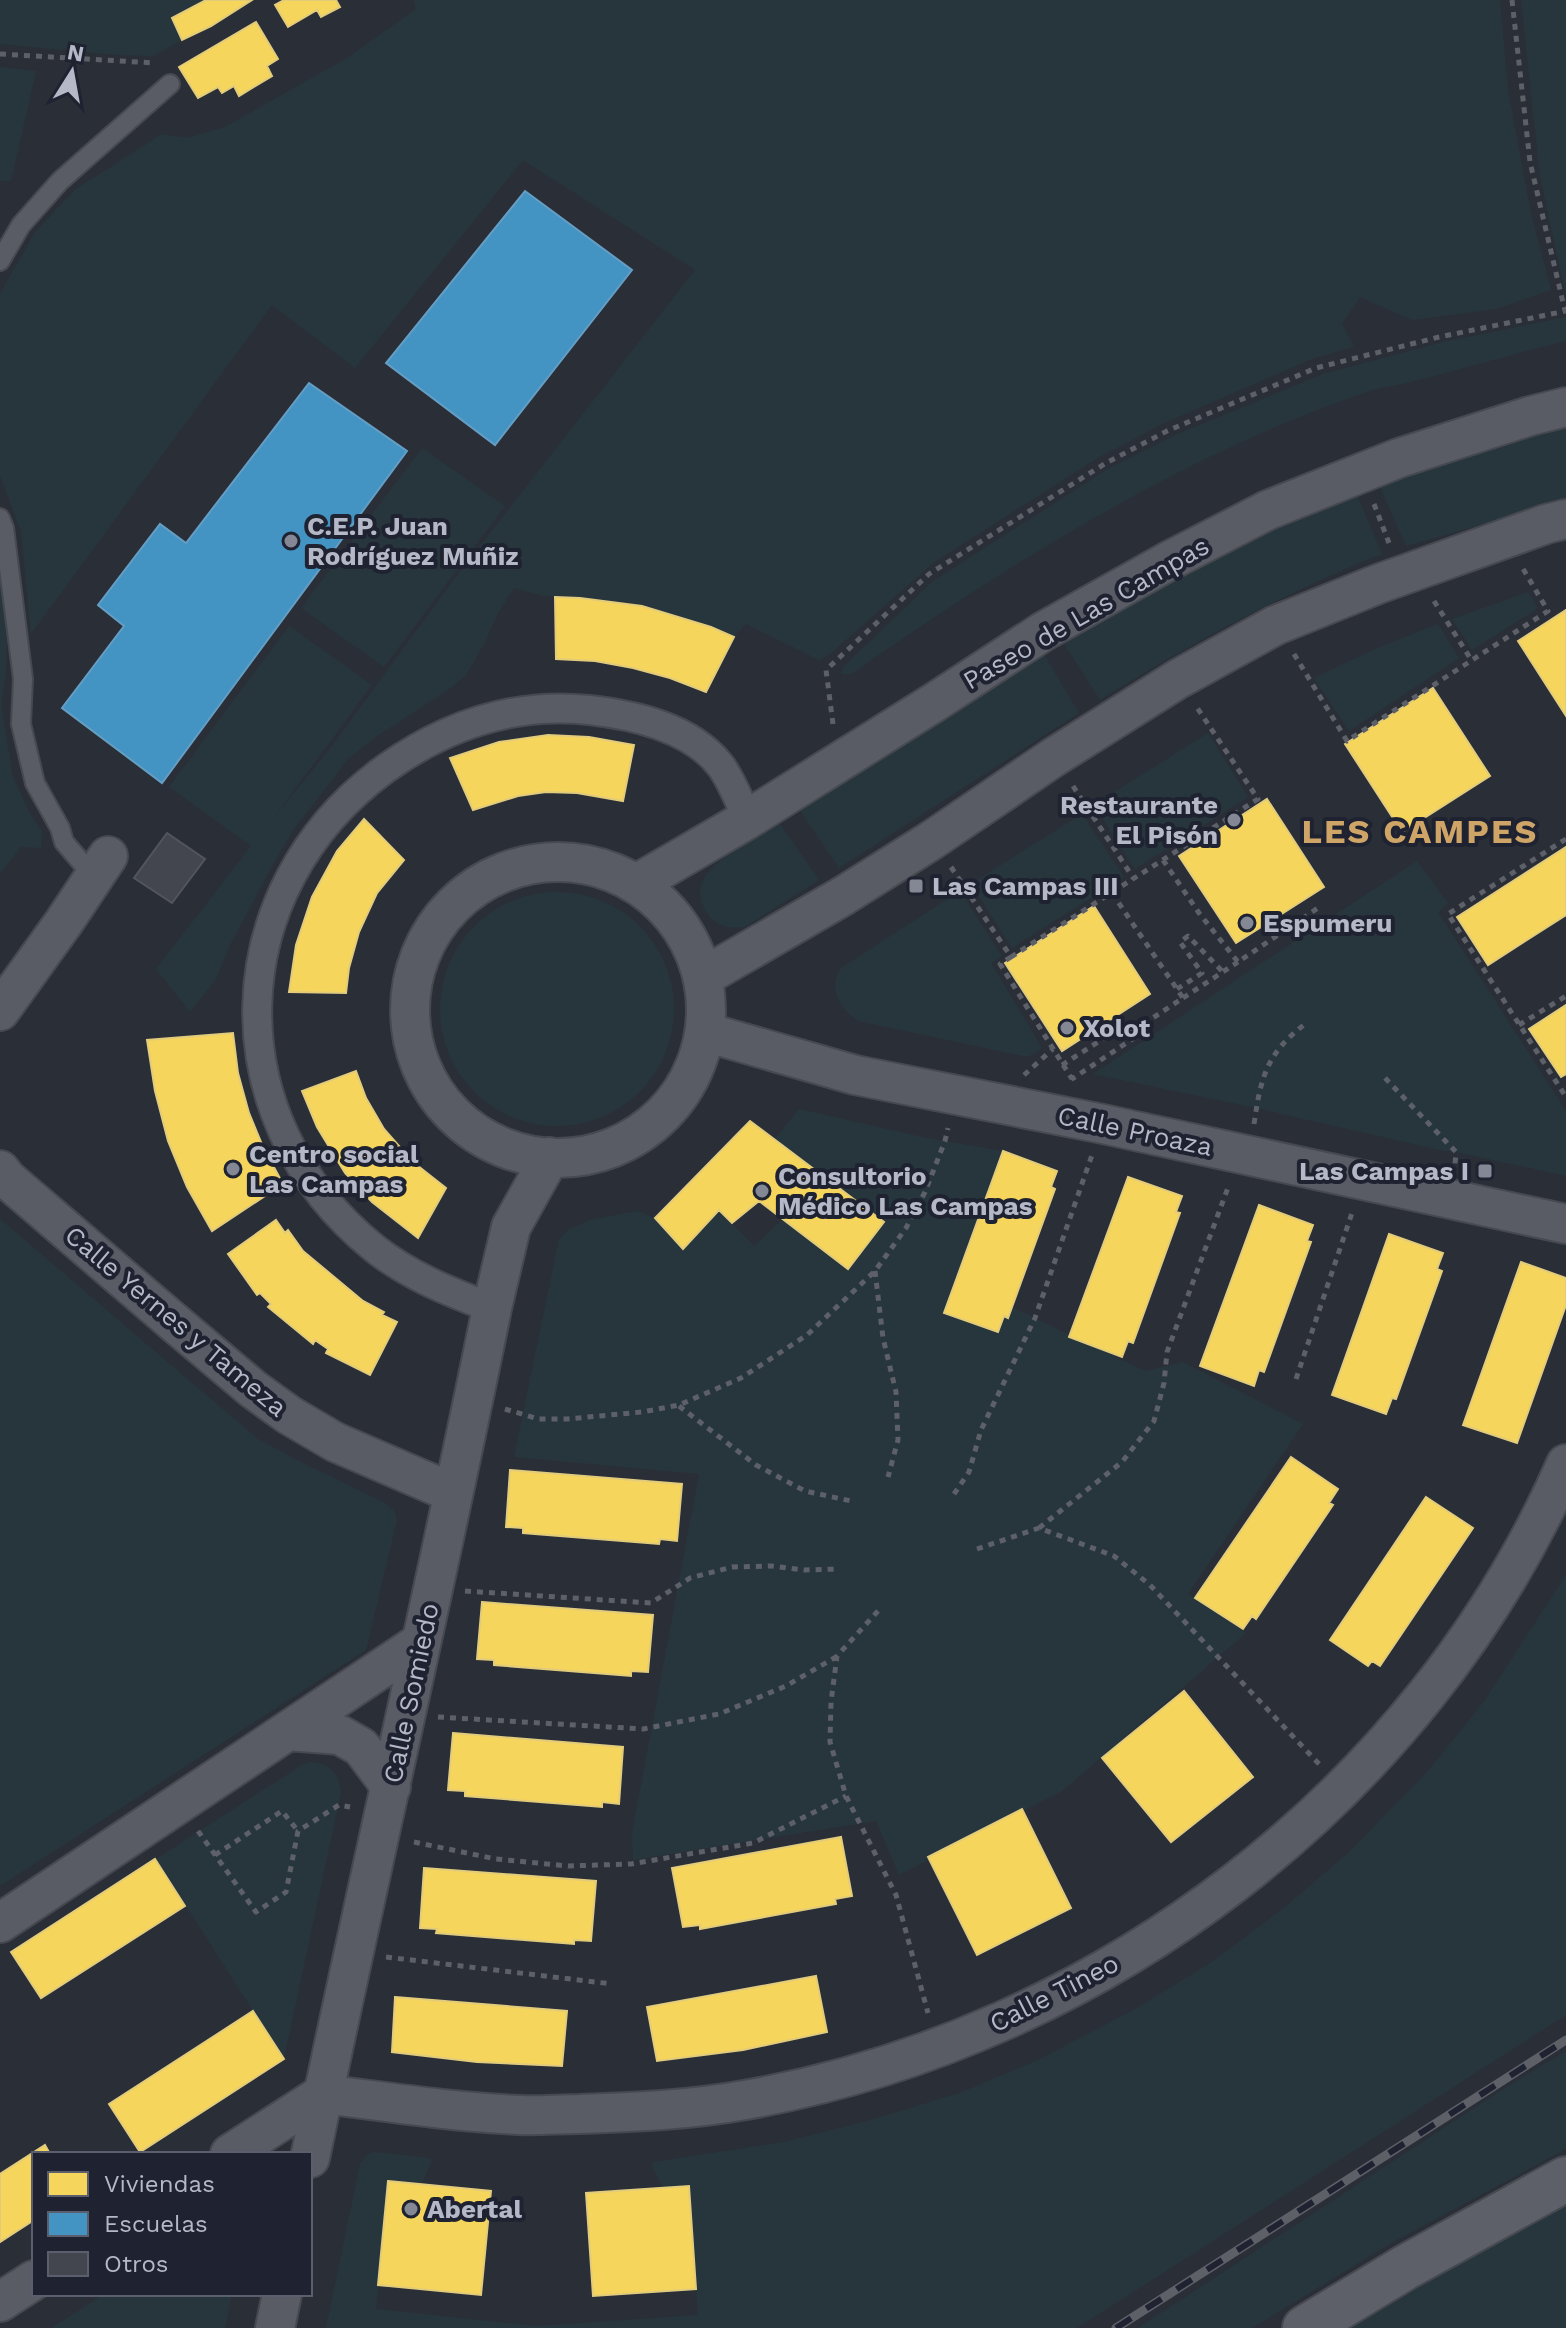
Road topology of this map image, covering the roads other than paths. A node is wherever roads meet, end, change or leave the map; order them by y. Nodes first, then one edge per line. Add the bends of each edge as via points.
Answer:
1 (170, 84) road end
2 (0, 261) edge
3 (1566, 407) edge
4 (0, 518) edge
5 (1566, 519) edge
6 (748, 819) junction
7 (101, 866) joint
8 (638, 883) junction
9 (703, 977) junction
10 (0, 1011) edge
11 (705, 1032) junction
12 (508, 1150) junction
13 (550, 1157) junction
14 (0, 1170) edge
15 (1566, 1224) edge
16 (511, 1227) junction
17 (492, 1308) junction
18 (1566, 1464) edge
19 (453, 1493) junction
20 (421, 1642) junction
21 (288, 1731) junction
22 (386, 1812) junction
23 (0, 1923) edge
24 (323, 2094) junction
25 (233, 2152) edge
26 (311, 2152) edge
27 (1566, 2179) edge
28 (32, 2281) edge
29 (282, 2296) edge
30 (0, 2302) edge
31 (275, 2328) edge
32 (1305, 2328) edge

1 - 2 lane via 60,181 21,225
3 - 6 street, Paseo de Las Campas via 1414,453 1268,510 1044,631
4 - 7 lane via 23,679 21,724 35,783 64,842
5 - 9 street via 1276,625 1178,679 843,896
6 - 8 street, Paseo de Las Campas
6 - 17 street via 721,766 680,735 643,718 605,712 523,711 446,732 389,766 329,820 288,880 266,933 257,991 263,1071 290,1147 313,1183 374,1248 410,1272
7 - 10 street
8 - 9 street via 682,928
8 - 12 street via 592,866 528,864 466,894 441,918 424,946 413,976 410,1012 419,1058 443,1102 466,1125
9 - 11 street
11 - 13 street via 678,1097 643,1134 591,1154
11 - 15 street, Calle Proaza via 855,1075
12 - 13 street
12 - 16 street, Calle Somiedo
13 - 16 street, Calle Somiedo
14 - 19 street, Calle Yernes y Tameza via 289,1415 335,1442
16 - 17 street, Calle Somiedo
17 - 19 street, Calle Somiedo
18 - 24 street, Calle Tineo via 1537,1527 1469,1638 1407,1718 1342,1789 1258,1865 1164,1933 1055,1997 938,2048 843,2078 743,2100 632,2112 521,2115
19 - 20 street, Calle Somiedo
20 - 21 street
20 - 22 street, Calle Somiedo
21 - 22 street via 340,1735 361,1747
21 - 23 street
22 - 24 street, Calle Somiedo
24 - 25 street
24 - 26 street, Calle Somiedo
27 - 32 main road
28 - 30 street
29 - 31 street

